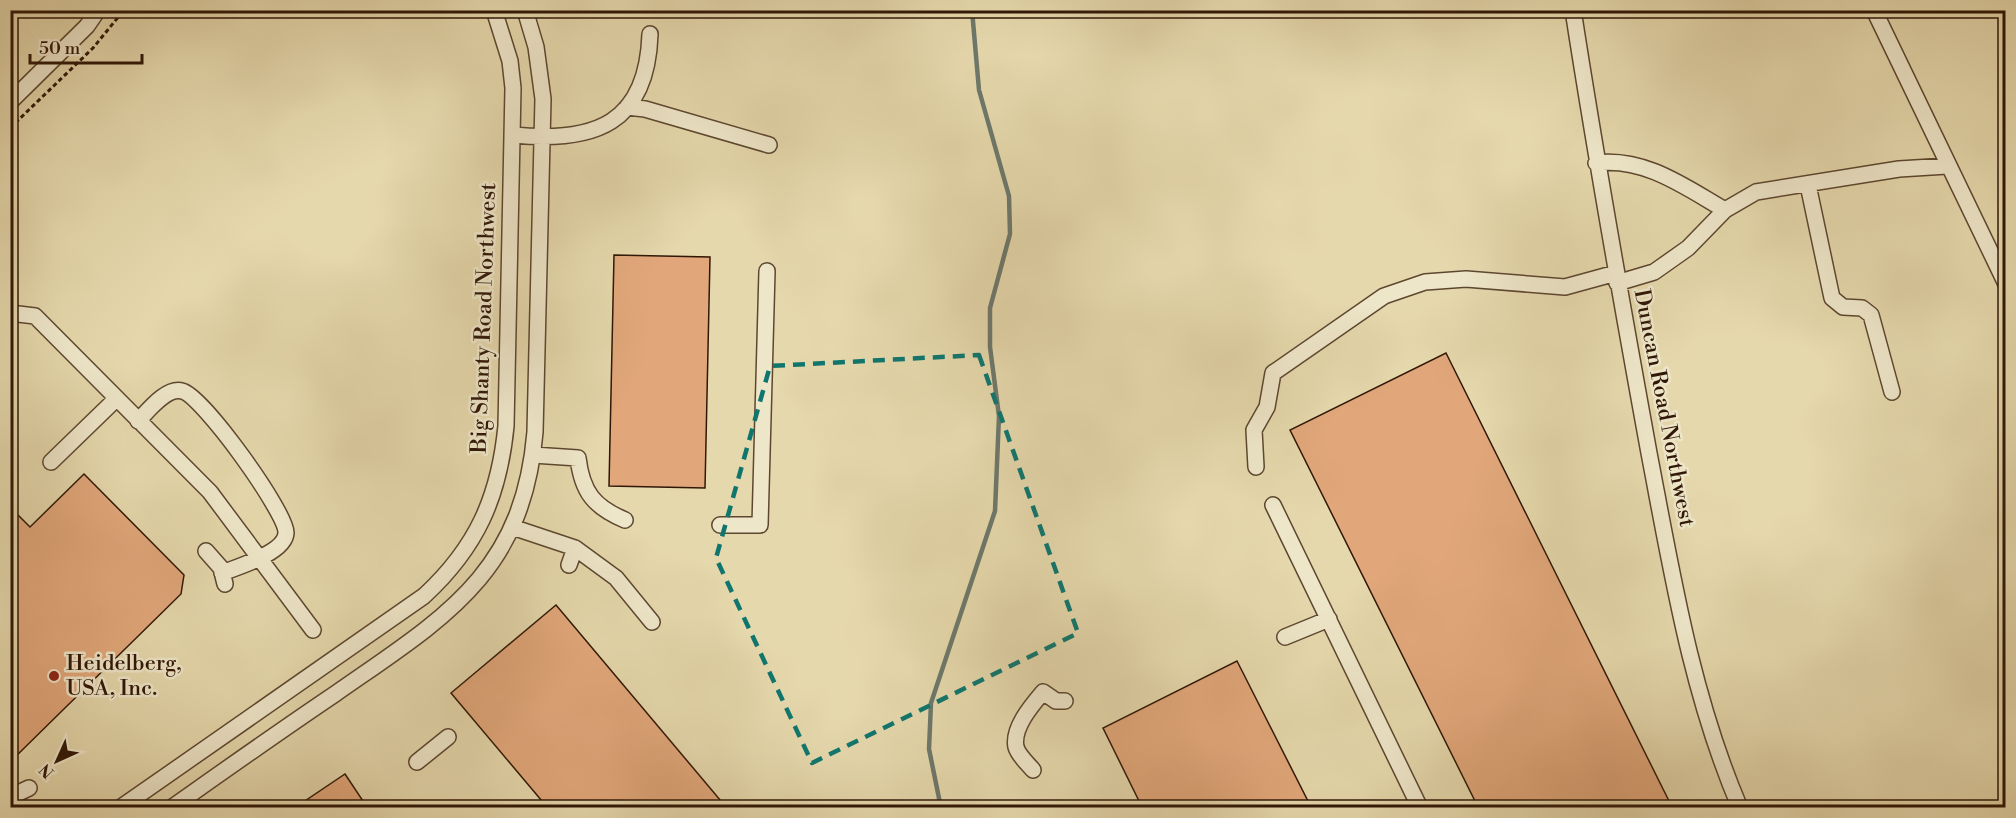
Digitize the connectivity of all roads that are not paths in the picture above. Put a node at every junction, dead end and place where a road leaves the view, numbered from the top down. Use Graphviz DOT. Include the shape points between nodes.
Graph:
graph roads {
  1 [pos="98,10"];
  2 [pos="494,10"];
  3 [pos="525,10"];
  4 [pos="1573,10"];
  5 [pos="1874,10"];
  6 [pos="650,34"];
  7 [pos="10,102"];
  8 [pos="627,107"];
  9 [pos="514,135"];
  10 [pos="541,137"];
  11 [pos="769,145"];
  12 [pos="1596,163"];
  13 [pos="1947,166"];
  14 [pos="1808,184"];
  15 [pos="1725,210"];
  16 [pos="767,272"];
  17 [pos="1617,278"];
  18 [pos="2006,284"];
  19 [pos="10,313"];
  20 [pos="1892,392"];
  21 [pos="116,399"];
  22 [pos="138,421"];
  23 [pos="533,455"];
  24 [pos="51,462"];
  25 [pos="1256,467"];
  26 [pos="1273,505"];
  27 [pos="625,520"];
  28 [pos="720,525"];
  29 [pos="512,527"];
  30 [pos="575,548"];
  31 [pos="206,551"];
  32 [pos="258,559"];
  33 [pos="569,565"];
  34 [pos="1329,619"];
  35 [pos="652,622"];
  36 [pos="313,630"];
  37 [pos="1285,637"];
  38 [pos="1065,701"];
  39 [pos="448,736"];
  40 [pos="417,762"];
  41 [pos="1033,770"];
  42 [pos="29,788"];
  43 [pos="10,797"];
  44 [pos="120,807"];
  45 [pos="171,807"];
  46 [pos="1420,807"];
  47 [pos="1740,807"];
  1 -- 7 [label="street" via="87,26"];
  2 -- 9 [label="street, Big Shanty Road Northwest" via="510,61"];
  3 -- 10 [label="street" via="541,71"];
  4 -- 12 [label="street, Duncan Road Northwest"];
  5 -- 13 [label="street"];
  6 -- 8 [label="street" via="645,76"];
  8 -- 10 [label="street" via="608,124 587,133"];
  8 -- 11 [label="street"];
  9 -- 10 [label="street"];
  9 -- 44 [label="street, Big Shanty Road Northwest" via="503,455 489,508 476,535 424,596"];
  10 -- 23 [label="street"];
  12 -- 15 [label="street" via="1631,163 1663,175"];
  12 -- 17 [label="street, Duncan Road Northwest"];
  13 -- 14 [label="street" via="1899,169"];
  13 -- 18 [label="street"];
  14 -- 15 [label="street" via="1755,192"];
  14 -- 20 [label="street" via="1832,298 1843,307 1862,308 1871,315"];
  15 -- 17 [label="street" via="1688,248 1654,272"];
  16 -- 28 [label="street" via="760,525"];
  17 -- 25 [label="street" via="1565,287 1466,279 1425,282 1384,296 1273,373 1267,407 1254,430"];
  17 -- 47 [label="street, Duncan Road Northwest" via="1684,638 1727,779"];
  19 -- 21 [label="street" via="35,316"];
  21 -- 22 [label="street"];
  21 -- 24 [label="street"];
  22 -- 32 [label="street" via="210,492"];
  22 -- 32 [label="street" via="171,392 182,391 195,399 244,457 283,521 286,534 282,542"];
  23 -- 27 [label="street" via="578,458 580,478 588,493 603,510"];
  23 -- 29 [label="street"];
  26 -- 34 [label="street"];
  29 -- 30 [label="street"];
  29 -- 45 [label="street" via="478,582 435,623"];
  30 -- 33 [label="street"];
  30 -- 35 [label="street" via="616,578"];
  31 -- 32 [label="street" via="223,578"];
  32 -- 36 [label="street"];
  34 -- 37 [label="street"];
  34 -- 46 [label="street"];
  38 -- 41 [label="street" via="1056,701 1043,692 1016,735 1016,748"];
  39 -- 40 [label="street"];
  42 -- 43 [label="street"];
}
